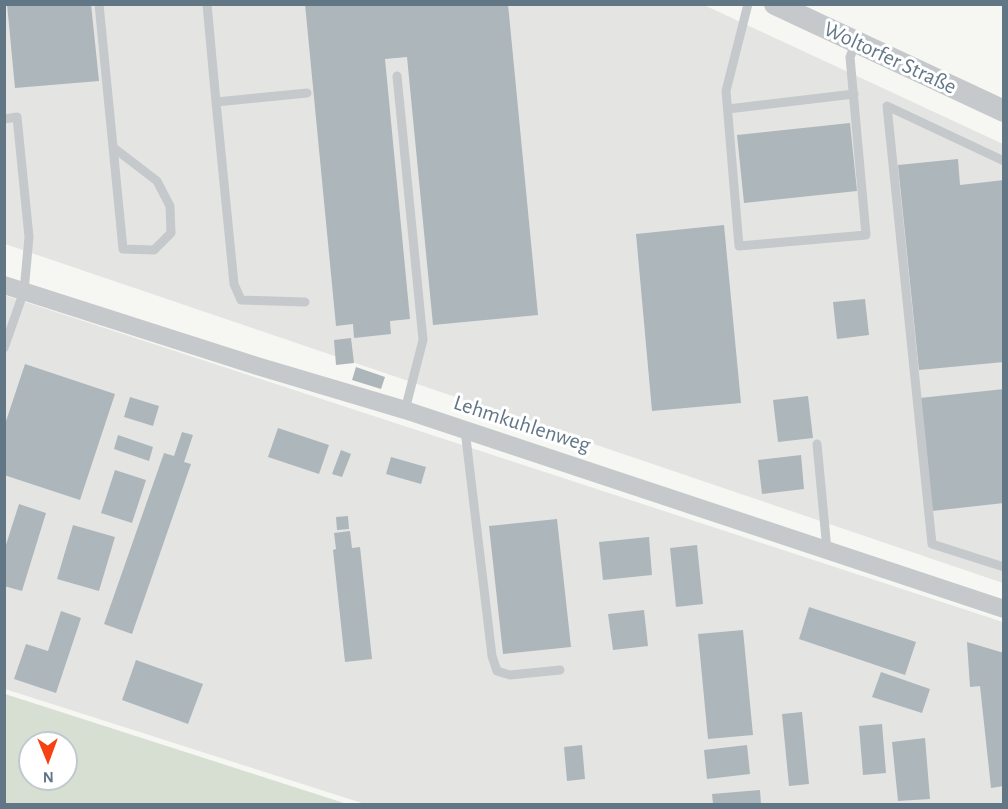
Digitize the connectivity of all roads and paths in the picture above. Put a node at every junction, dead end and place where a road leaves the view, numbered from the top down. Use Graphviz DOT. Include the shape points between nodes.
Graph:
graph roads {
  1 [pos="99,4"];
  2 [pos="207,4"];
  3 [pos="748,4"];
  4 [pos="776,4"];
  5 [pos="856,42"];
  6 [pos="397,76"];
  7 [pos="307,93"];
  8 [pos="854,94"];
  9 [pos="216,102"];
  10 [pos="728,109"];
  11 [pos="1004,111"];
  12 [pos="4,119"];
  13 [pos="114,148"];
  14 [pos="1004,161"];
  15 [pos="4,285"];
  16 [pos="24,291"];
  17 [pos="305,302"];
  18 [pos="4,348"];
  19 [pos="405,410"];
  20 [pos="465,430"];
  21 [pos="817,444"];
  22 [pos="827,550"];
  23 [pos="1004,567"];
  24 [pos="1004,609"];
  25 [pos="560,670"];
  1 -- 13 [label="lane"];
  2 -- 9 [label="lane"];
  3 -- 10 [label="lane" via="726,91"];
  4 -- 5 [label="street, Woltorfer Straße"];
  5 -- 8 [label="lane" via="850,57"];
  5 -- 11 [label="street, Woltorfer Straße"];
  6 -- 19 [label="lane" via="423,340"];
  7 -- 9 [label="lane"];
  8 -- 10 [label="lane"];
  8 -- 10 [label="lane" via="866,235 739,246"];
  9 -- 17 [label="lane" via="237,292 241,300"];
  12 -- 16 [label="lane" via="16,117 18,128 29,237"];
  13 -- 13 [label="lane" via="158,181 170,206 171,233 154,250 123,249"];
  14 -- 23 [label="lane" via="887,106 932,544"];
  15 -- 16 [label="street, Lehmkuhlenweg"];
  16 -- 18 [label="lane"];
  16 -- 19 [label="street, Lehmkuhlenweg"];
  19 -- 20 [label="street, Lehmkuhlenweg"];
  20 -- 22 [label="street, Lehmkuhlenweg"];
  20 -- 25 [label="lane" via="497,671 510,675"];
  21 -- 22 [label="lane"];
  22 -- 24 [label="street, Lehmkuhlenweg"];
}
